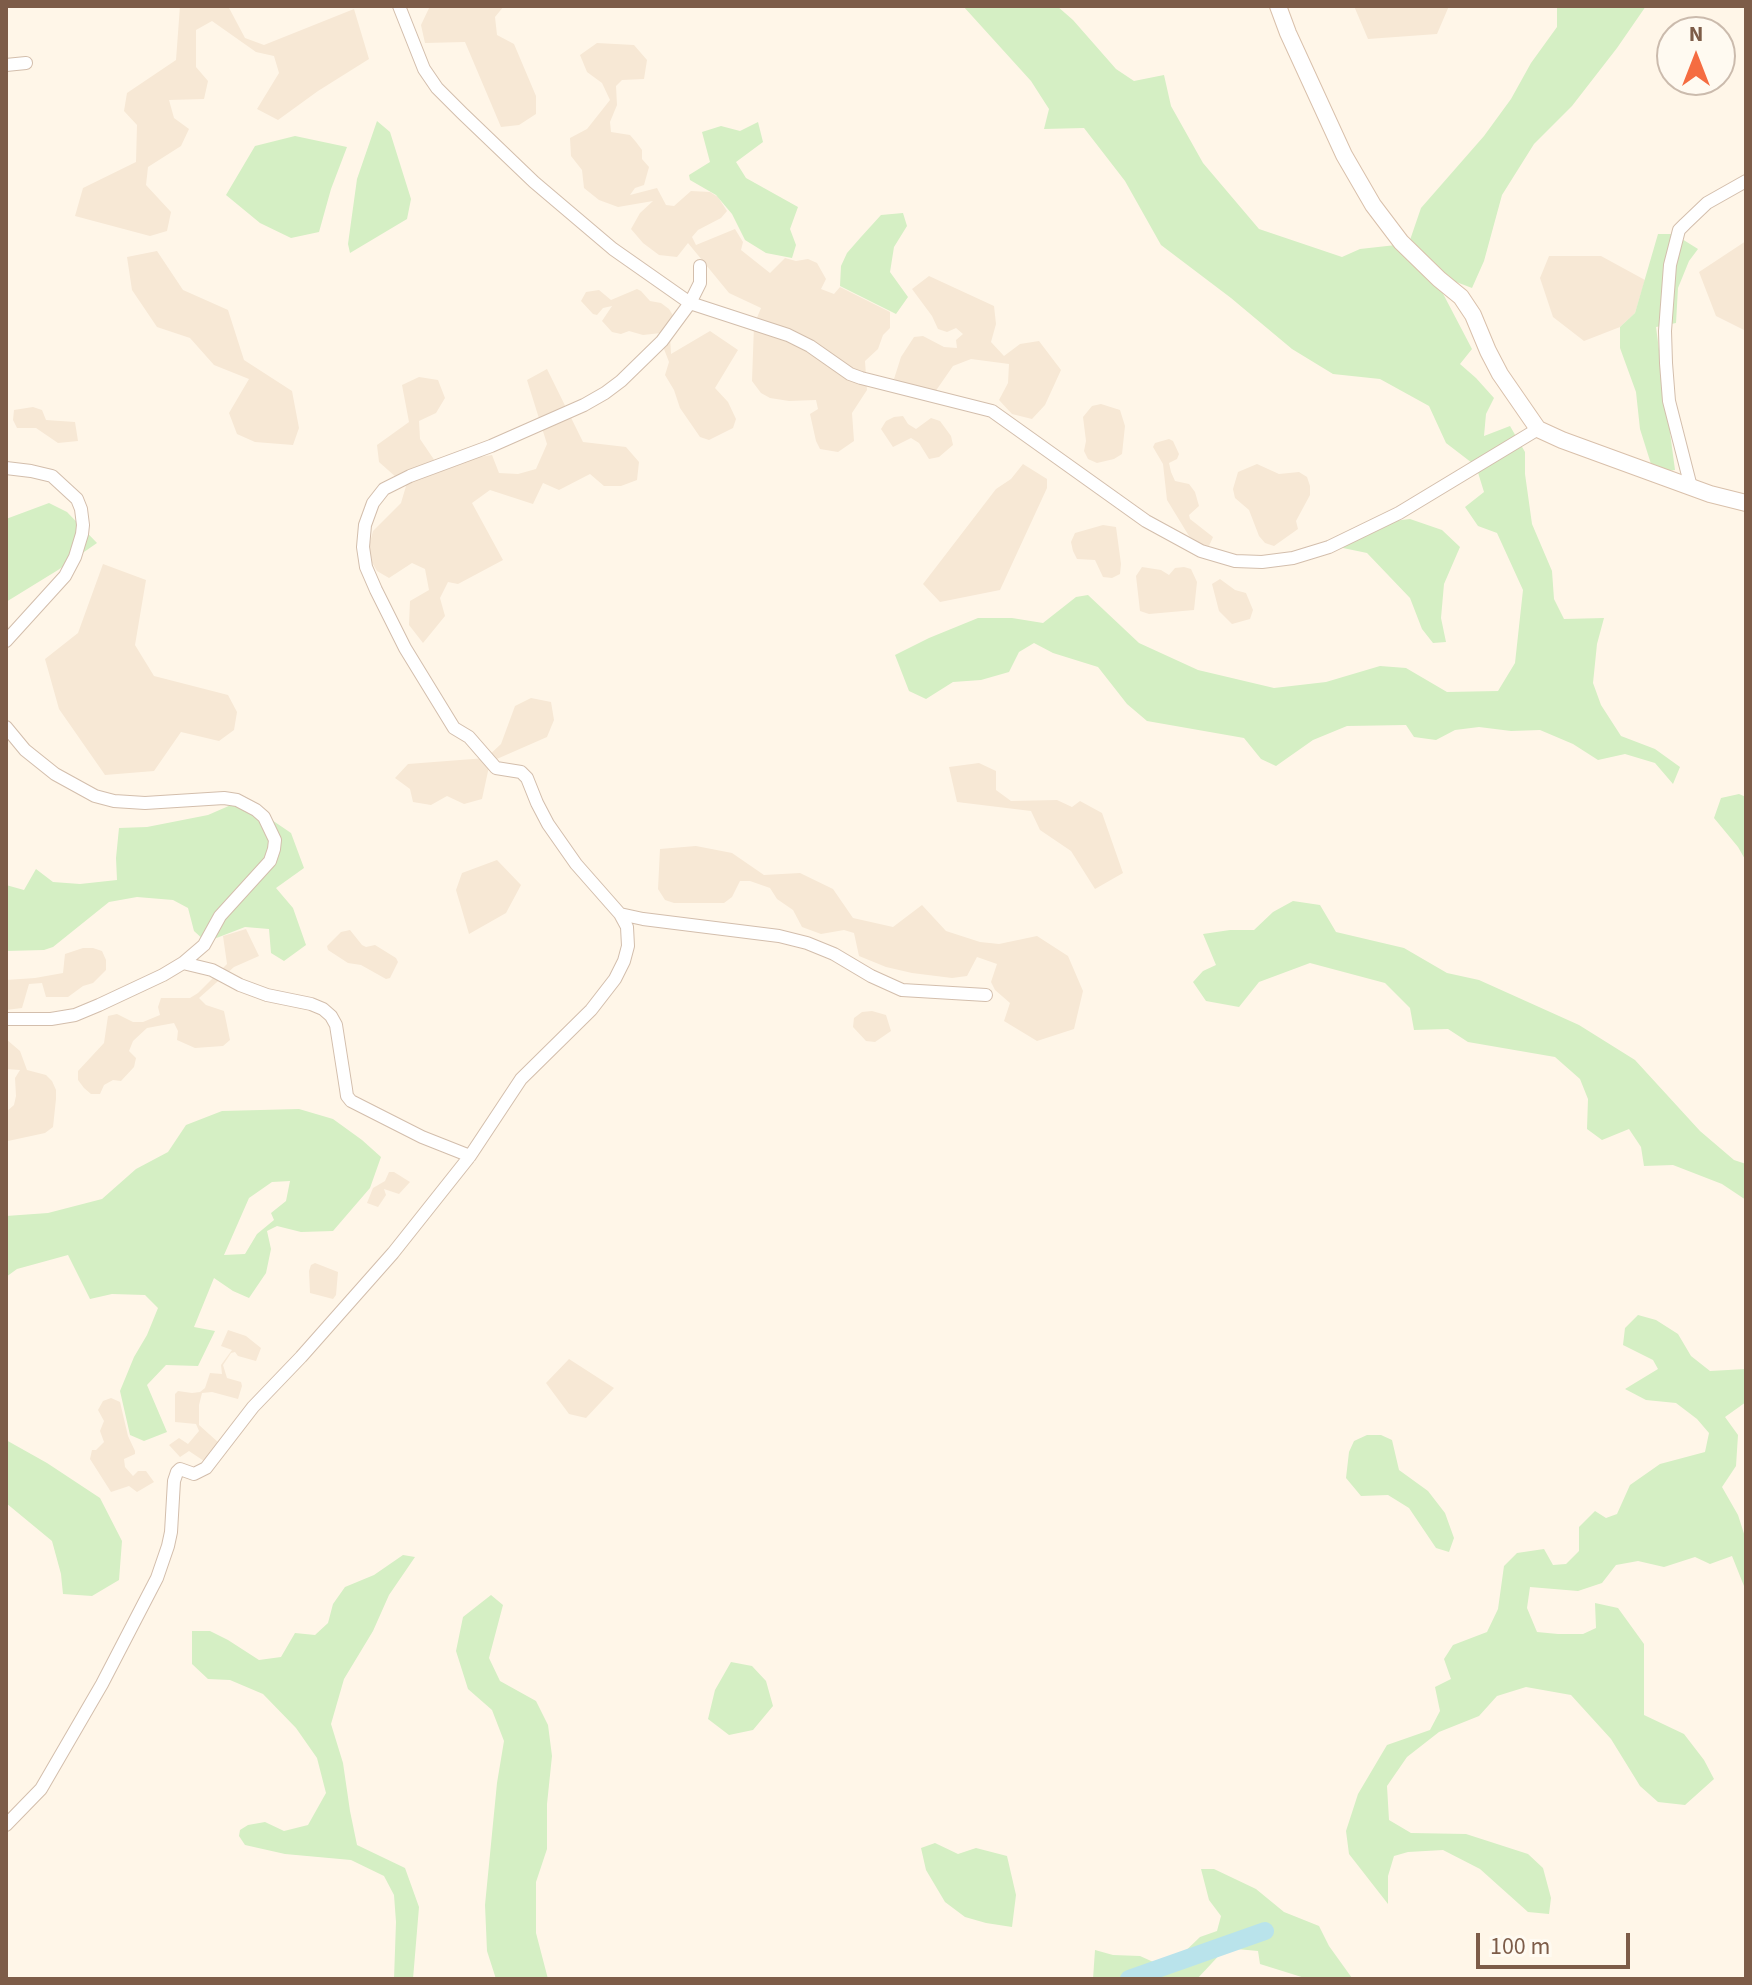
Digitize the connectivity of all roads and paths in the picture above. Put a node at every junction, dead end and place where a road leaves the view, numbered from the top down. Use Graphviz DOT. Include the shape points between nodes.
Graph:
graph roads {
  1 [pos="399,6"];
  2 [pos="1278,6"];
  3 [pos="26,63"];
  4 [pos="6,65"];
  5 [pos="1746,181"];
  6 [pos="700,266"];
  7 [pos="690,303"];
  8 [pos="1538,429"];
  9 [pos="6,468"];
  10 [pos="1691,487"];
  11 [pos="1746,503"];
  12 [pos="6,641"];
  13 [pos="6,727"];
  14 [pos="620,914"];
  15 [pos="204,945"];
  16 [pos="183,963"];
  17 [pos="212,970"];
  18 [pos="986,995"];
  19 [pos="6,1019"];
  20 [pos="470,1156"];
  21 [pos="6,1825"];
  1 -- 7 [label="street" via="437,88 534,182 613,249"];
  2 -- 8 [label="street" via="1344,155 1373,205 1401,242 1461,297 1500,374"];
  3 -- 4 [label="street"];
  5 -- 10 [label="street" via="1707,203 1679,230 1670,265 1667,376"];
  6 -- 7 [label="street" via="700,283"];
  7 -- 8 [label="street" via="788,335 861,378 992,411 1146,521 1201,551 1235,561 1293,558 1329,547 1399,513"];
  7 -- 14 [label="street" via="662,341 605,393 384,489 365,525 366,567 376,590 454,728 496,768 527,778 548,824"];
  8 -- 10 [label="street"];
  9 -- 12 [label="street" via="52,476 77,499 83,525 65,576"];
  10 -- 11 [label="street"];
  13 -- 15 [label="street" via="55,774 95,796 145,803 224,798 246,804 264,817 275,840 270,861 220,916"];
  14 -- 18 [label="street" via="807,943 902,990"];
  14 -- 20 [label="street" via="628,946 615,979 521,1079"];
  15 -- 16 [label="street"];
  15 -- 17 [label="street"];
  16 -- 17 [label="street"];
  16 -- 19 [label="street" via="75,1015"];
  17 -- 20 [label="street" via="254,990 323,1009 336,1025 351,1101"];
  20 -- 21 [label="street" via="206,1468 194,1474 177,1472 168,1546 157,1578 41,1789"];
}
